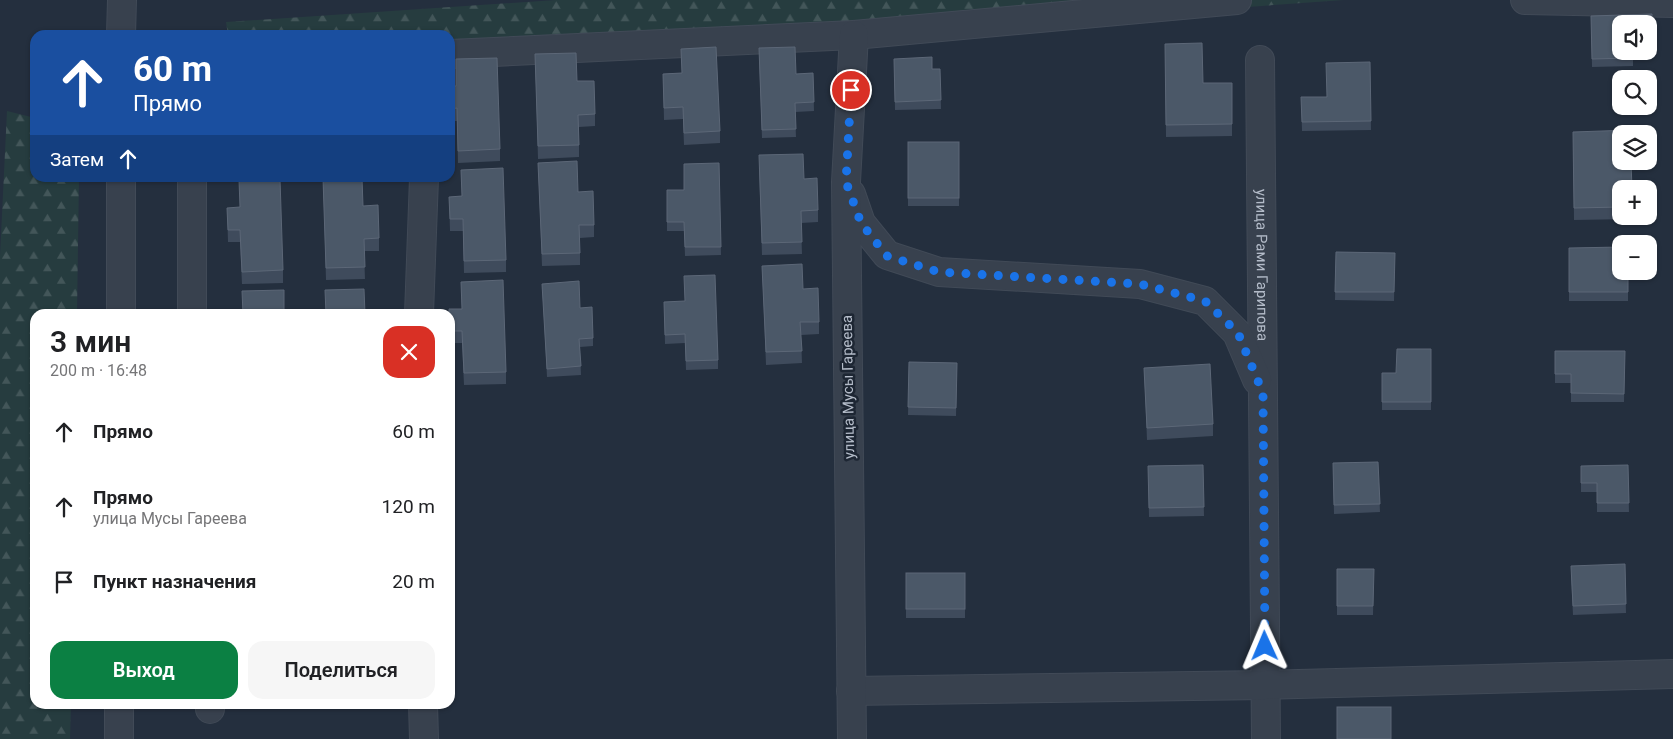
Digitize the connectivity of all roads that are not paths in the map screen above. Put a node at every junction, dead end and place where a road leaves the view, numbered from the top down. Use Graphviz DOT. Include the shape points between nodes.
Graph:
graph roads {
  1 [pos="122,0"];
  2 [pos="1238,0"];
  3 [pos="1525,0"];
  4 [pos="1673,3"];
  5 [pos="121,30"];
  6 [pos="854,36"];
  7 [pos="455,54"];
  8 [pos="1260,60"];
  9 [pos="121,182"];
  10 [pos="192,182"];
  11 [pos="424,182"];
  12 [pos="846,182"];
  13 [pos="121,309"];
  14 [pos="192,309"];
  15 [pos="419,309"];
  16 [pos="1263,393"];
  17 [pos="1673,674"];
  18 [pos="1265,685"];
  19 [pos="851,691"];
  20 [pos="119,709"];
  21 [pos="423,709"];
  22 [pos="119,739"];
  23 [pos="424,739"];
  24 [pos="852,739"];
  25 [pos="1266,739"];
  1 -- 5 [label="street"];
  2 -- 6 [label="street"];
  3 -- 4 [label="street"];
  6 -- 7 [label="street"];
  6 -- 12 [label="street, улица Мусы Гареева"];
  8 -- 16 [label="street, улица Рами Гарипова"];
  9 -- 13 [label="street"];
  10 -- 14 [label="street"];
  11 -- 15 [label="street"];
  12 -- 16 [label="street" via="861,223 887,256 939,272 1140,284 1205,301 1238,333"];
  12 -- 19 [label="street, улица Мусы Гареева"];
  16 -- 18 [label="street, улица Рами Гарипова"];
  17 -- 18 [label="street"];
  18 -- 19 [label="street"];
  18 -- 25 [label="street, улица Рами Гарипова"];
  19 -- 24 [label="street, улица Мусы Гареева"];
  20 -- 22 [label="street"];
  21 -- 23 [label="street"];
}
